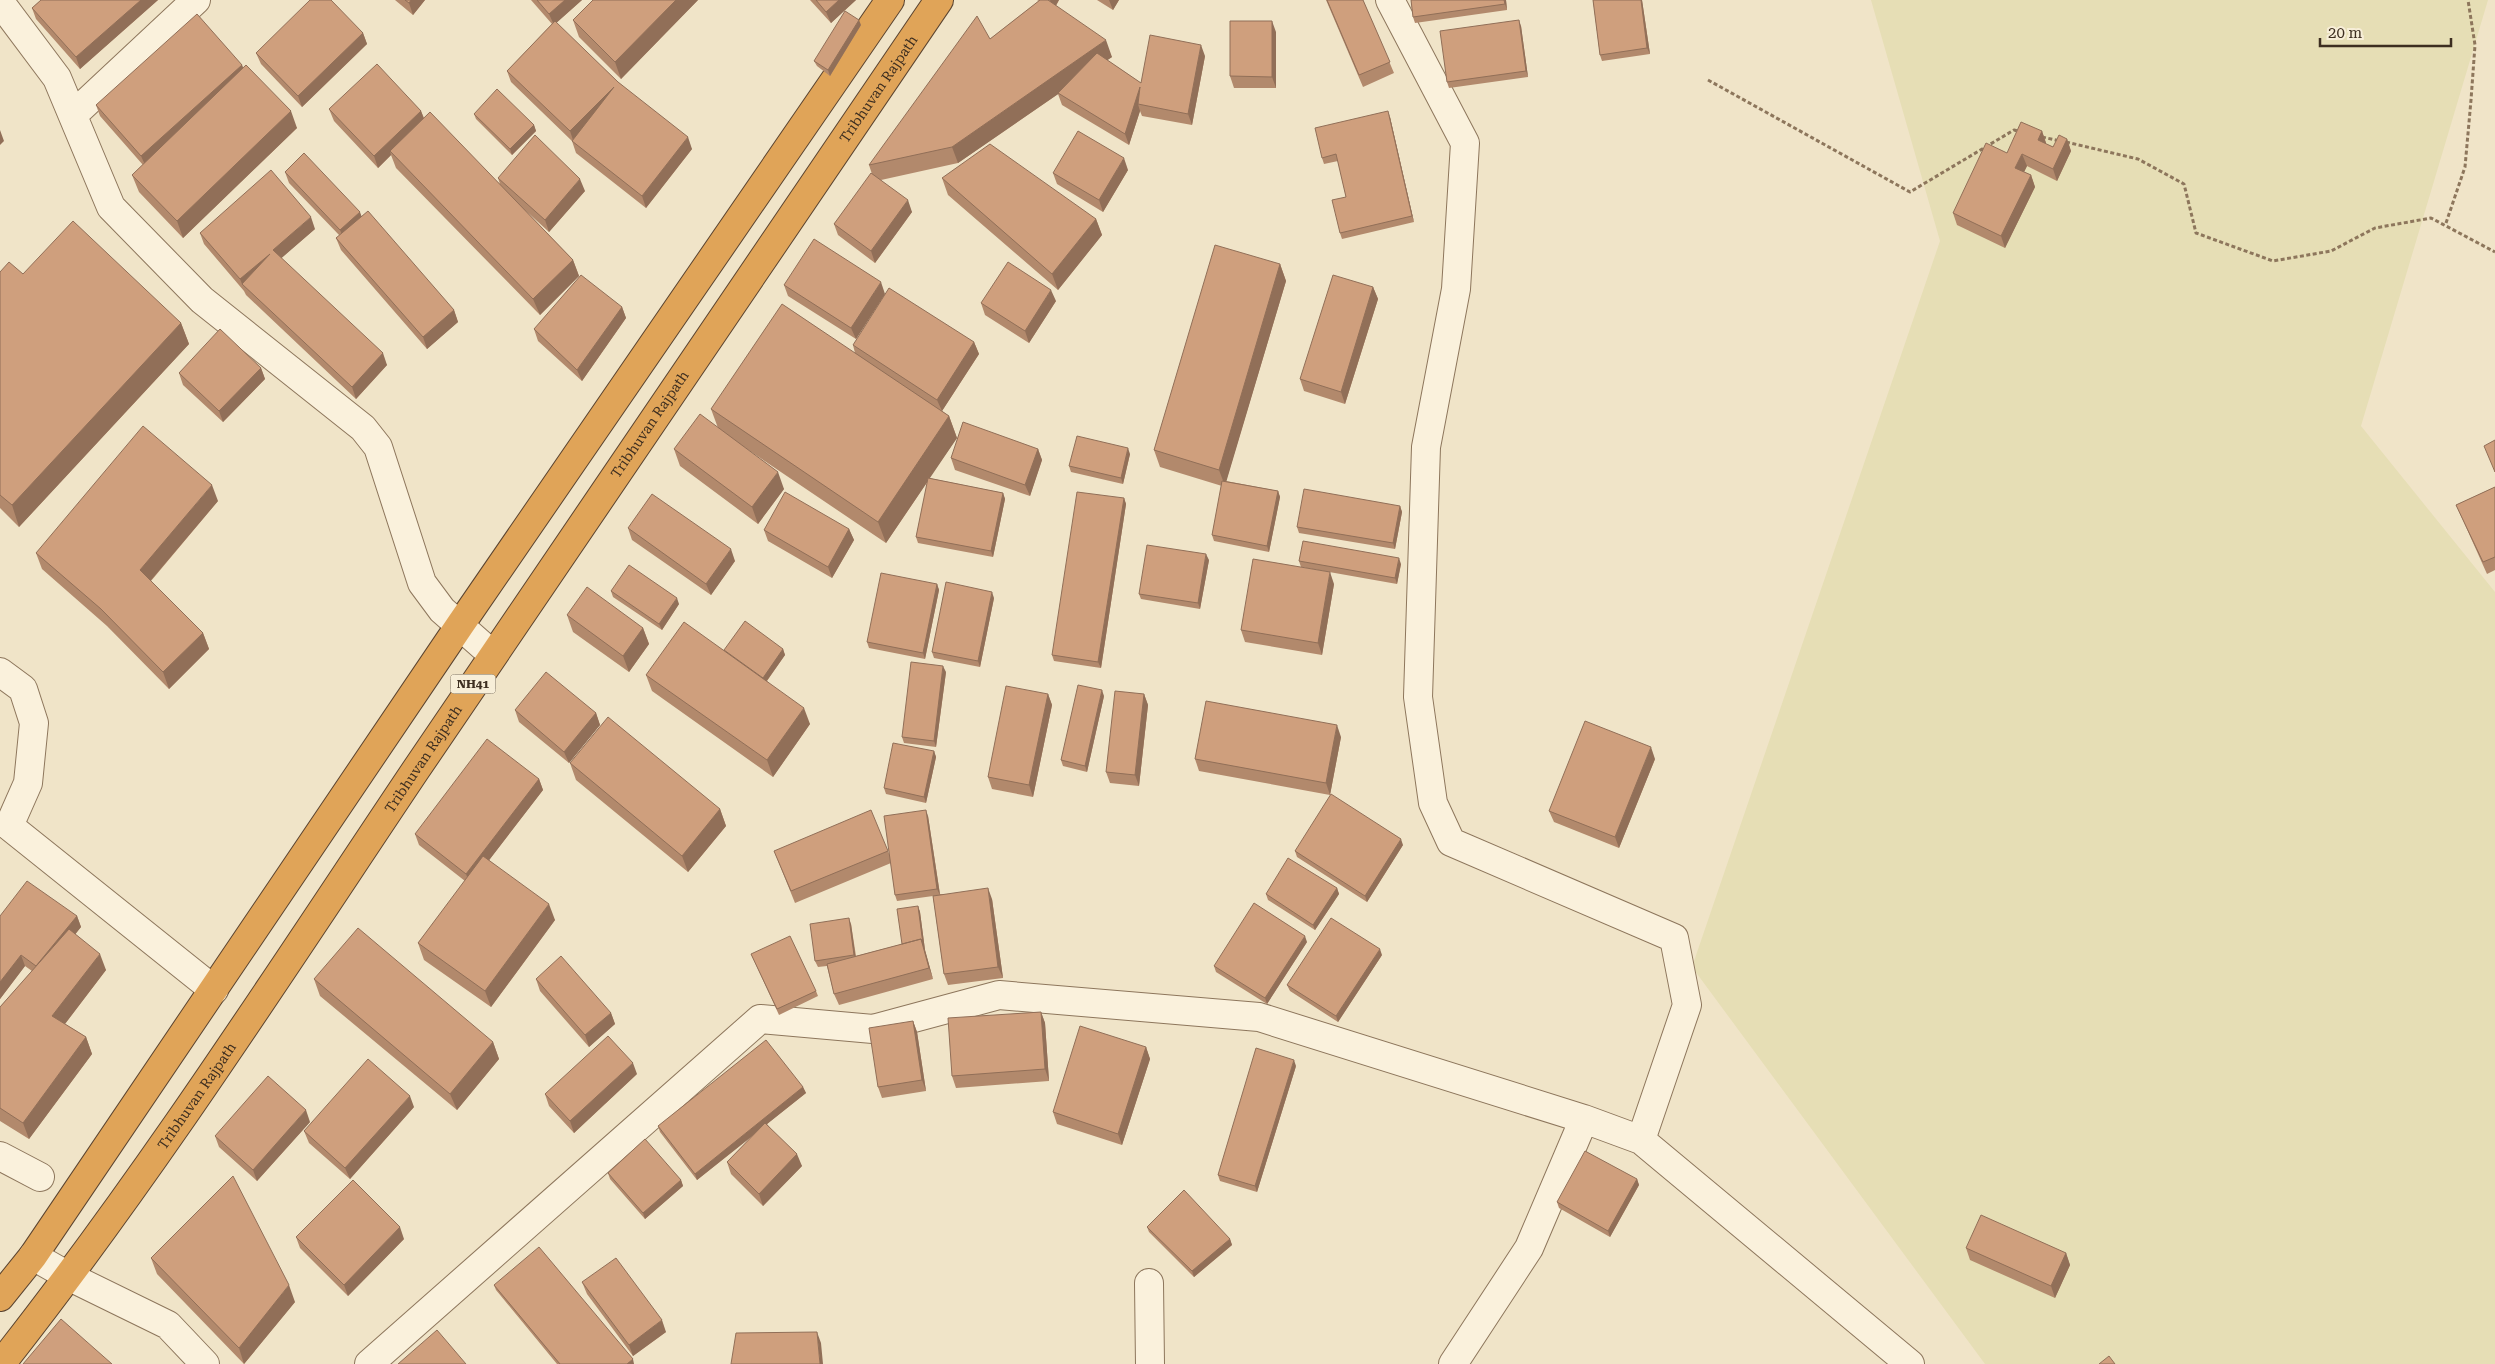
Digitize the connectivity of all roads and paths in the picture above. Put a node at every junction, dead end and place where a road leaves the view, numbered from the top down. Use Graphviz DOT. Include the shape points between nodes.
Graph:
graph roads {
  1 [pos="196,0"];
  2 [pos="890,0"];
  3 [pos="939,0"];
  4 [pos="1390,0"];
  5 [pos="2468,0"];
  6 [pos="0,2"];
  7 [pos="1708,80"];
  8 [pos="73,115"];
  9 [pos="2024,132"];
  10 [pos="2033,135"];
  11 [pos="2446,223"];
  12 [pos="2495,252"];
  13 [pos="460,625"];
  14 [pos="493,655"];
  15 [pos="0,672"];
  16 [pos="214,990"];
  17 [pos="1584,1119"];
  18 [pos="1642,1140"];
  19 [pos="0,1156"];
  20 [pos="40,1177"];
  21 [pos="33,1256"];
  22 [pos="70,1277"];
  23 [pos="1149,1283"];
  24 [pos="0,1297"];
  25 [pos="0,1364"];
  26 [pos="205,1364"];
  27 [pos="369,1364"];
  28 [pos="1150,1364"];
  29 [pos="1453,1364"];
  30 [pos="1910,1364"];
  1 -- 8 [label="street"];
  2 -- 13 [label="highway, NH41"];
  3 -- 14 [label="highway, Tribhuvan Rajpath / NH41"];
  4 -- 18 [label="street" via="1465,143 1456,289 1426,447 1418,697 1433,803 1451,842 1674,938 1687,1005"];
  5 -- 11 [label="path" via="2475,45 2465,167"];
  6 -- 8 [label="street" via="57,78"];
  7 -- 9 [label="path" via="1910,192 2014,130"];
  8 -- 13 [label="street" via="111,207 202,300 363,428 378,448 422,583 442,610"];
  10 -- 12 [label="path" via="2138,159 2184,184 2196,233 2273,261 2331,252 2375,228 2431,218"];
  13 -- 14 [label="street"];
  13 -- 16 [label="highway, NH41"];
  14 -- 22 [label="highway, Tribhuvan Rajpath / NH41"];
  15 -- 16 [label="street" via="23,689 34,723 28,783 9,826"];
  16 -- 21 [label="highway, NH41"];
  17 -- 18 [label="street"];
  17 -- 27 [label="street" via="1259,1017 999,995 873,1029 760,1019"];
  17 -- 29 [label="street" via="1529,1248"];
  18 -- 30 [label="street"];
  19 -- 20 [label="street"];
  21 -- 22 [label="street"];
  21 -- 24 [label="highway, NH41"];
  22 -- 25 [label="highway, Tribhuvan Rajpath / NH41"];
  22 -- 26 [label="street" via="168,1325"];
  23 -- 28 [label="street"];
}
